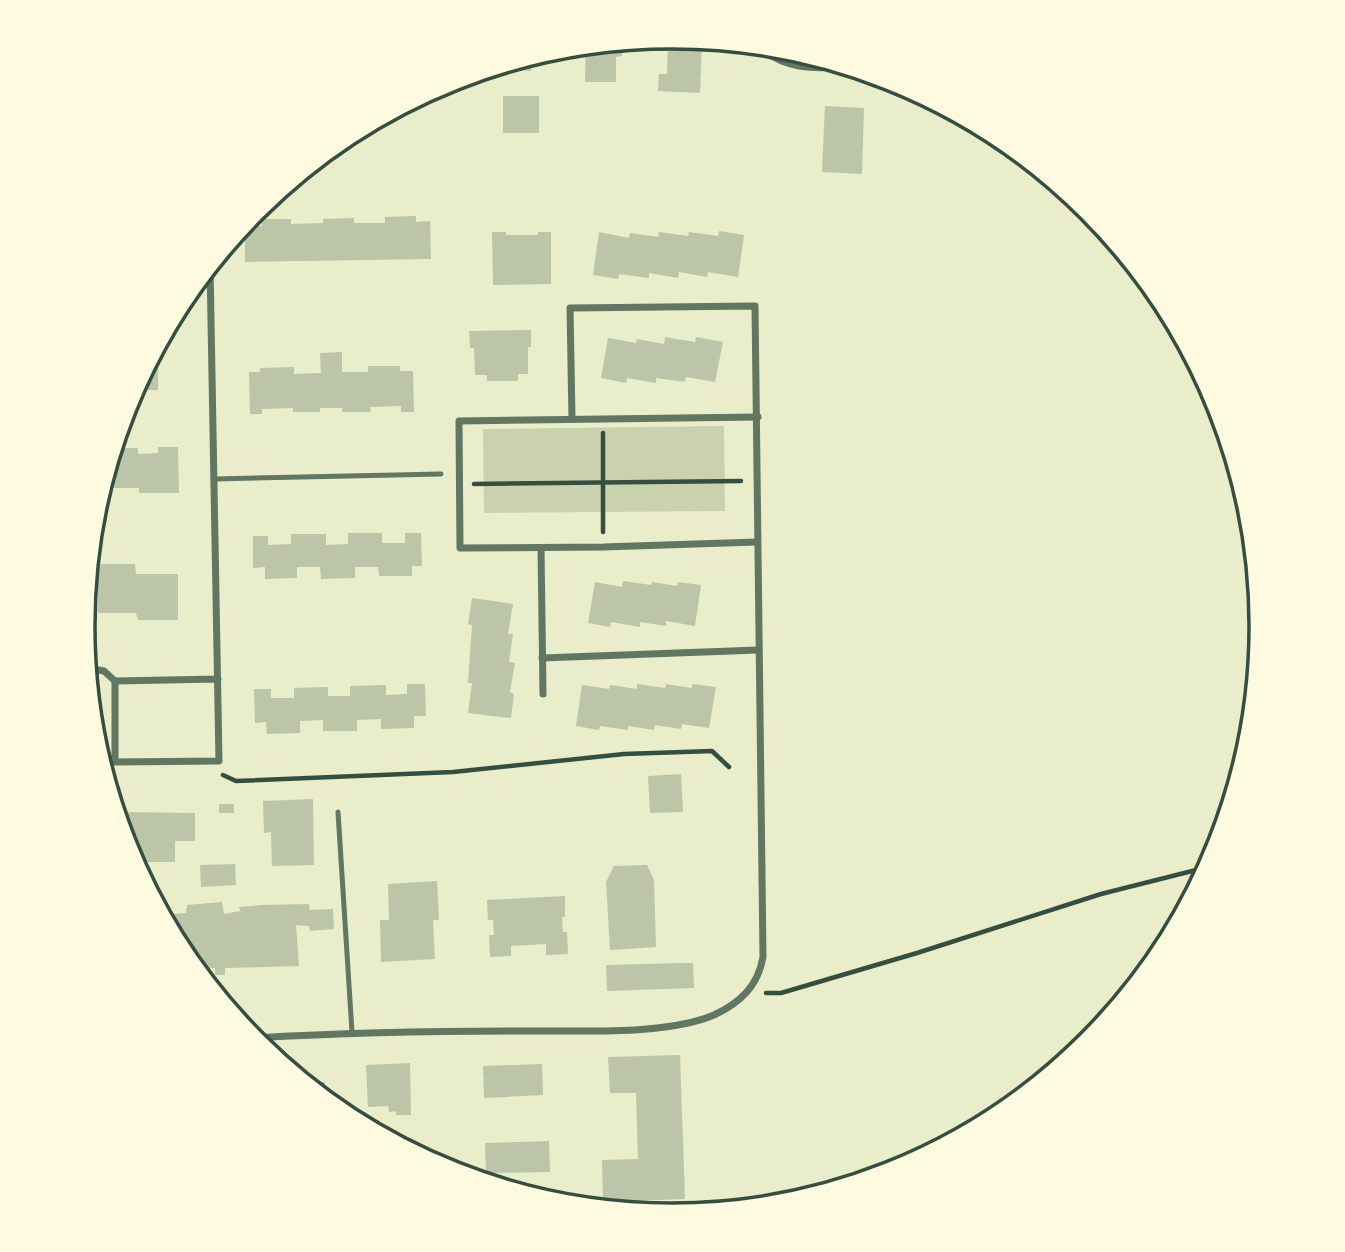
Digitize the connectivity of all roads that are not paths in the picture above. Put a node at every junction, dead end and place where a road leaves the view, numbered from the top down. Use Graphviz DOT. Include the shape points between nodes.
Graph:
graph roads {
  1 [pos="778,59"];
  2 [pos="820,68"];
  3 [pos="210,281"];
  4 [pos="758,417"];
  5 [pos="572,419"];
  6 [pos="441,474"];
  7 [pos="214,479"];
  8 [pos="757,542"];
  9 [pos="541,548"];
  10 [pos="758,650"];
  11 [pos="542,658"];
  12 [pos="97,670"];
  13 [pos="218,680"];
  14 [pos="114,681"];
  15 [pos="543,694"];
  16 [pos="338,812"];
  17 [pos="352,1032"];
  18 [pos="267,1037"];
  1 -- 2 [label="street"];
  3 -- 7 [label="street"];
  4 -- 5 [label="street"];
  4 -- 5 [label="street" via="755,306 570,308"];
  4 -- 8 [label="street"];
  5 -- 9 [label="street" via="459,421 460,548"];
  6 -- 7 [label="lane"];
  7 -- 13 [label="street"];
  8 -- 9 [label="street"];
  8 -- 10 [label="street"];
  9 -- 11 [label="street"];
  10 -- 11 [label="street"];
  10 -- 17 [label="street" via="763,957 760,976 747,992 713,1015 678,1025 619,1030"];
  11 -- 15 [label="street"];
  12 -- 14 [label="street"];
  13 -- 14 [label="street"];
  13 -- 14 [label="street" via="219,761 115,762"];
  16 -- 17 [label="lane"];
  17 -- 18 [label="street"];
}
